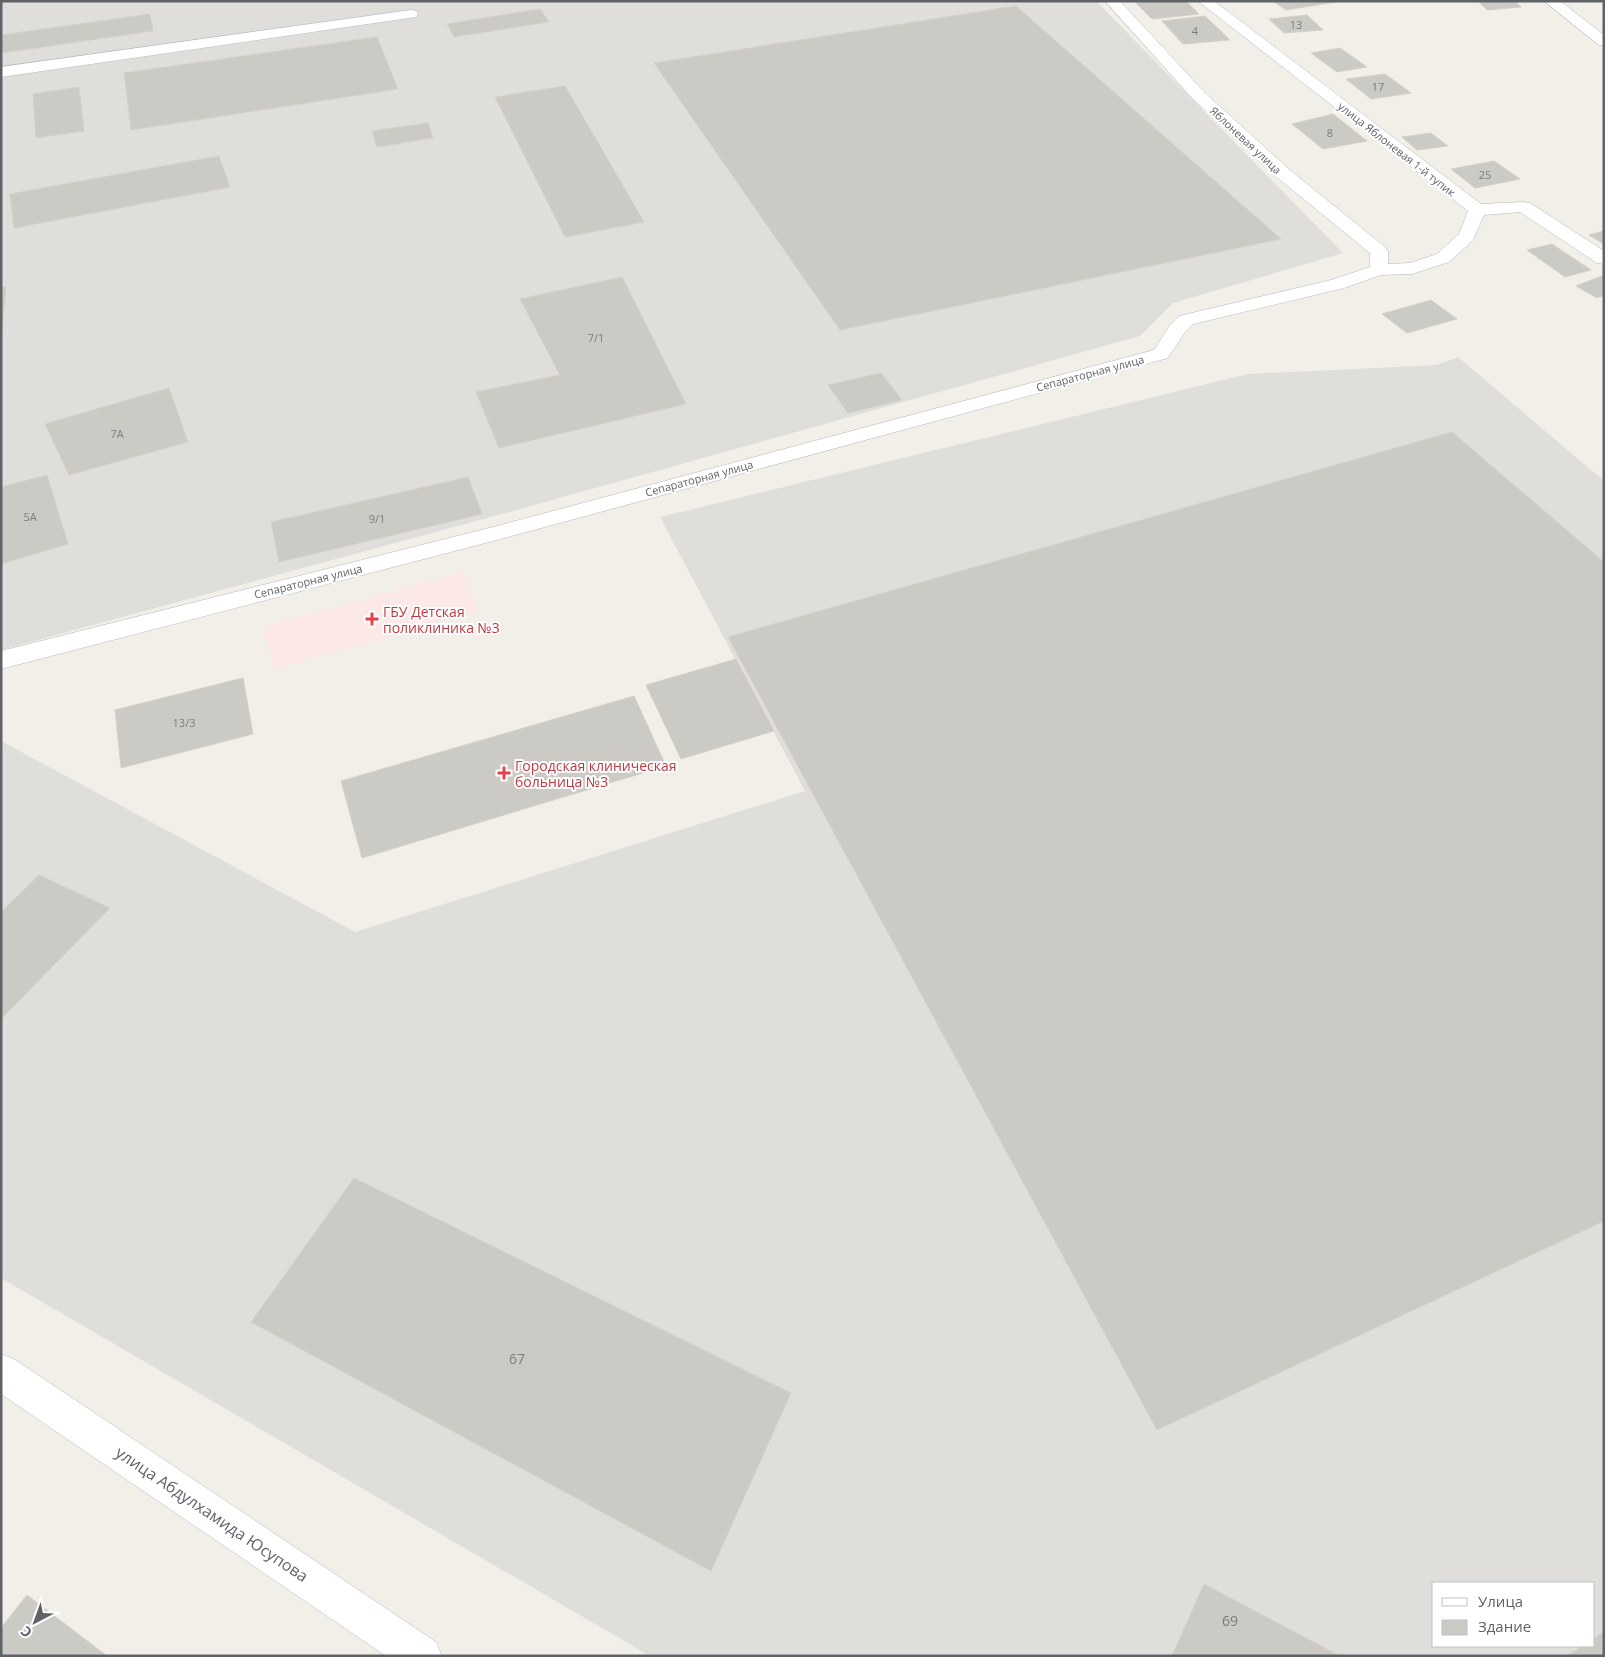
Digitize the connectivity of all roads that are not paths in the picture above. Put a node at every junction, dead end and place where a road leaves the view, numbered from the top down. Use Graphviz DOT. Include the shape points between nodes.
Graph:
graph roads {
  1 [pos="1112,1"];
  2 [pos="1205,1"];
  3 [pos="1551,1"];
  4 [pos="411,14"];
  5 [pos="1604,42"];
  6 [pos="1,72"];
  7 [pos="1477,210"];
  8 [pos="1604,259"];
  9 [pos="1379,270"];
  10 [pos="1,660"];
  11 [pos="1,1372"];
  12 [pos="422,1656"];
  1 -- 9 [label="street, Яблоневая улица" via="1198,96 1284,175 1379,251"];
  2 -- 7 [label="street, улица Яблоневая 1-й тупик"];
  3 -- 5 [label="street"];
  4 -- 6 [label="street"];
  7 -- 8 [label="street" via="1524,208"];
  7 -- 9 [label="street, Сепараторная улица" via="1467,236 1442,258 1412,268"];
  9 -- 10 [label="street, Сепараторная улица" via="1337,284 1186,320 1173,332 1168,347 1161,354 1148,358 497,533"];
  11 -- 12 [label="street, улица Абдулхамида Юсупова"];
}
